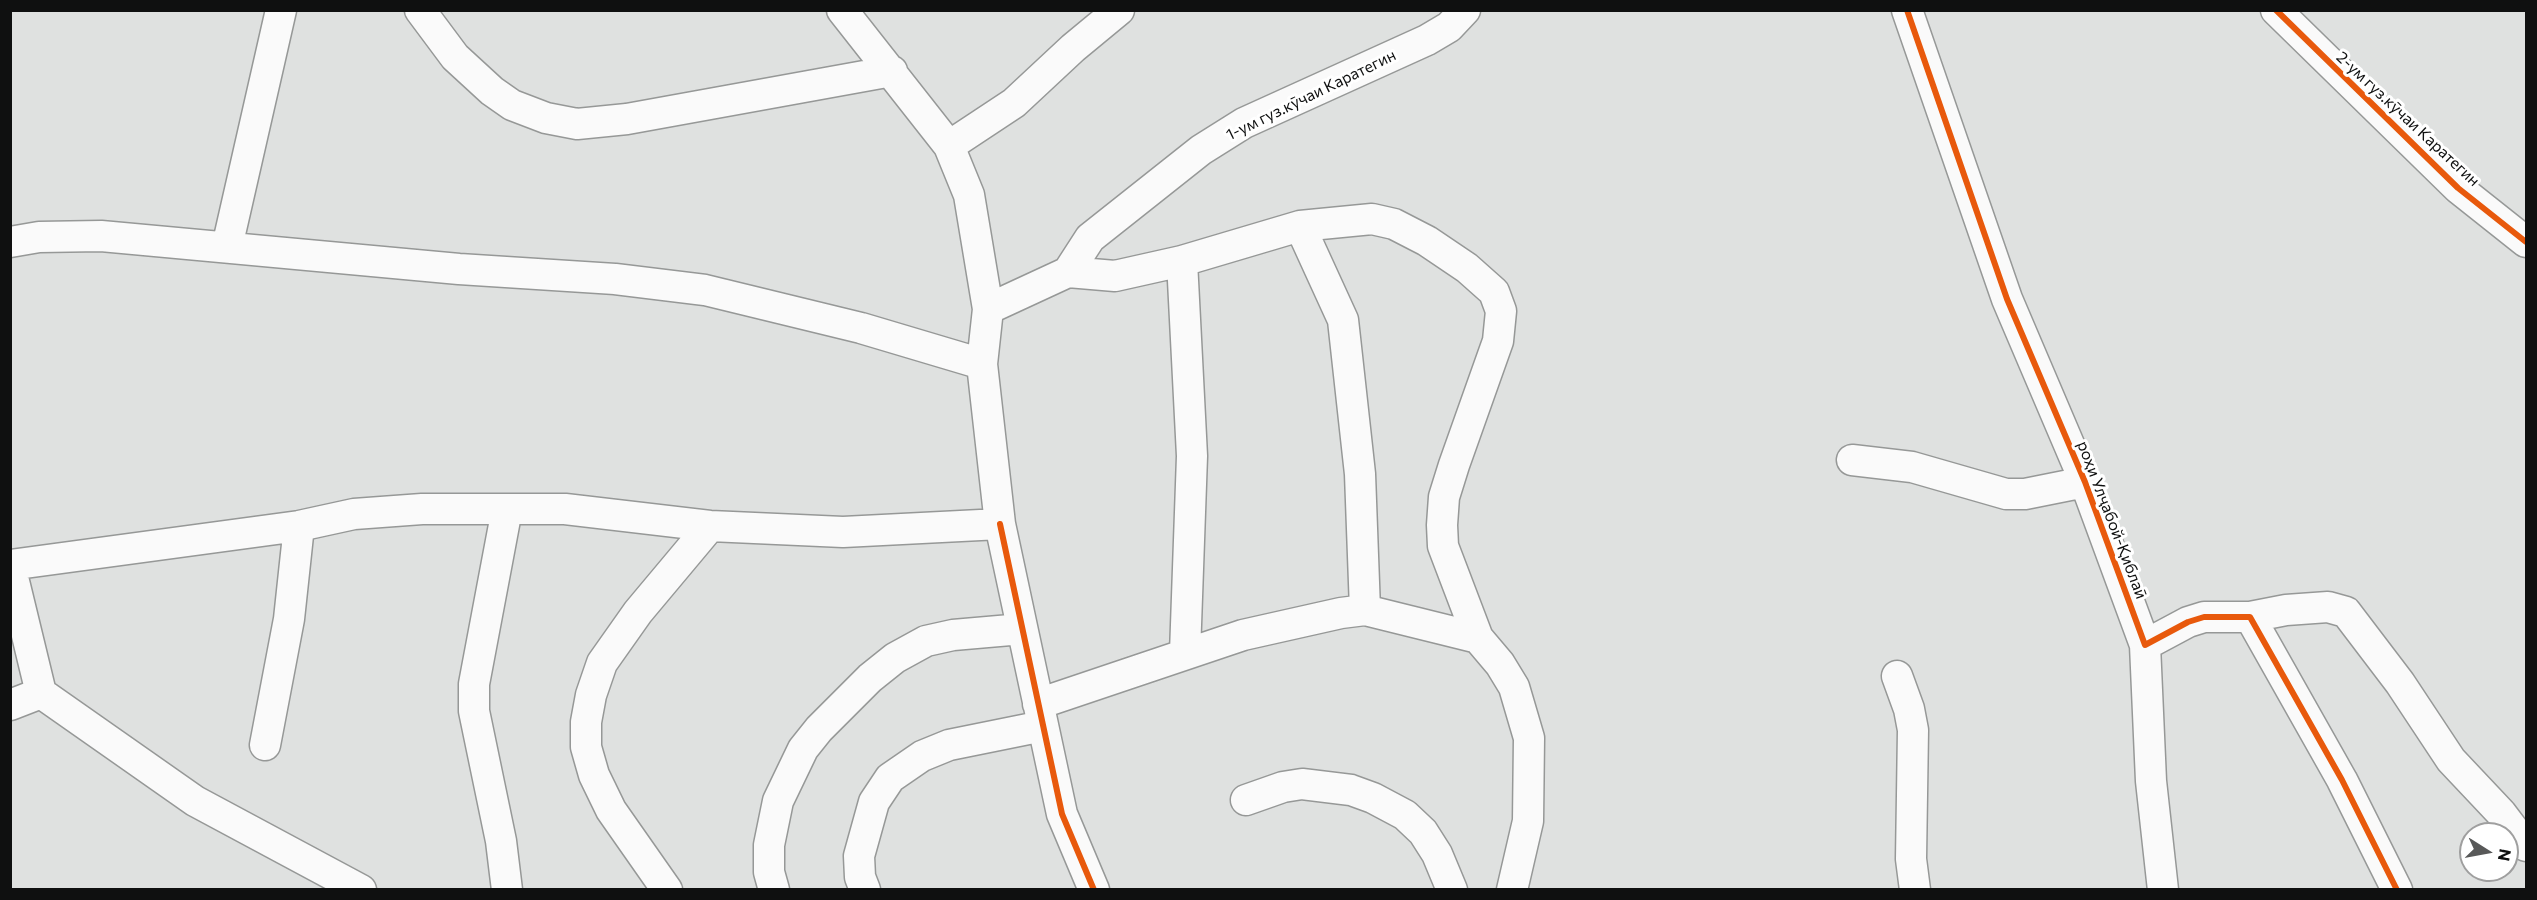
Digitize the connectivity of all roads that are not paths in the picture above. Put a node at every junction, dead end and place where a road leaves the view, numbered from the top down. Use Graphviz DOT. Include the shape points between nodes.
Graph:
graph roads {
  1 [pos="281,10"];
  2 [pos="420,10"];
  3 [pos="842,10"];
  4 [pos="1119,10"];
  5 [pos="1465,10"];
  6 [pos="1907,10"];
  7 [pos="2276,10"];
  8 [pos="892,71"];
  9 [pos="949,146"];
  10 [pos="1300,226"];
  11 [pos="10,242"];
  12 [pos="2526,242"];
  13 [pos="227,247"];
  14 [pos="1182,261"];
  15 [pos="1068,272"];
  16 [pos="988,309"];
  17 [pos="982,363"];
  18 [pos="1852,459"];
  19 [pos="2085,482"];
  20 [pos="507,509"];
  21 [pos="1000,524"];
  22 [pos="299,526"];
  23 [pos="710,526"];
  24 [pos="10,565"];
  25 [pos="1365,610"];
  26 [pos="2250,617"];
  27 [pos="1022,629"];
  28 [pos="1478,638"];
  29 [pos="2145,645"];
  30 [pos="1185,653"];
  31 [pos="1897,676"];
  32 [pos="41,693"];
  33 [pos="10,705"];
  34 [pos="1040,715"];
  35 [pos="265,745"];
  36 [pos="1246,801"];
  37 [pos="2526,846"];
  38 [pos="361,890"];
  39 [pos="507,890"];
  40 [pos="668,890"];
  41 [pos="774,890"];
  42 [pos="865,890"];
  43 [pos="1094,890"];
  44 [pos="1452,890"];
  45 [pos="1512,890"];
  46 [pos="1915,890"];
  47 [pos="2163,890"];
  48 [pos="2397,890"];
  1 -- 13 [label="street"];
  2 -- 8 [label="street" via="454,57 492,91 512,105 577,124 627,119"];
  3 -- 8 [label="street"];
  4 -- 9 [label="street" via="1014,103"];
  5 -- 15 [label="street, 1-ум гуз.кӯчаи Каратегин" via="1449,27 1427,40 1244,123 1201,150 1090,238"];
  6 -- 19 [label="street, роҳи Улҷабой-Қиблаӣ" via="2007,299"];
  7 -- 12 [label="street, 2-ум гуз.кӯчаи Каратегин" via="2458,188"];
  8 -- 9 [label="street"];
  9 -- 16 [label="street" via="969,195"];
  10 -- 14 [label="street"];
  10 -- 25 [label="street" via="1343,320 1360,474"];
  10 -- 28 [label="street" via="1372,219 1394,224 1467,268 1499,302 1498,341 1444,497 1442,525 1443,546"];
  11 -- 13 [label="street" via="39,237 101,236"];
  13 -- 17 [label="street" via="705,290 861,328"];
  14 -- 15 [label="street" via="1115,276"];
  14 -- 30 [label="street" via="1192,456"];
  15 -- 16 [label="street"];
  16 -- 17 [label="street"];
  17 -- 21 [label="street"];
  18 -- 19 [label="street" via="1912,467 2006,494"];
  19 -- 29 [label="street, роҳи Улҷабой-Қиблаӣ"];
  20 -- 22 [label="street" via="354,514"];
  20 -- 23 [label="street" via="565,509"];
  20 -- 39 [label="street" via="474,684 474,711"];
  21 -- 23 [label="street" via="843,532"];
  21 -- 27 [label="street"];
  22 -- 24 [label="street"];
  22 -- 35 [label="street" via="289,619"];
  23 -- 40 [label="street" via="638,612 602,663 586,722 589,756 611,810"];
  24 -- 32 [label="street"];
  25 -- 28 [label="street"];
  25 -- 30 [label="street" via="1310,618"];
  26 -- 29 [label="street" via="2204,617"];
  26 -- 37 [label="street" via="2328,607 2346,612 2451,760"];
  26 -- 48 [label="street" via="2342,780"];
  27 -- 34 [label="street"];
  27 -- 41 [label="street" via="926,641 870,678 819,729 803,749 778,801 769,845"];
  28 -- 45 [label="street" via="1514,687 1529,738 1528,821"];
  29 -- 47 [label="street, роҳи Улҷабой-Қиблаӣ" via="2151,781"];
  30 -- 34 [label="street"];
  31 -- 46 [label="street" via="1913,730 1911,858"];
  32 -- 33 [label="street"];
  32 -- 38 [label="street" via="195,801"];
  34 -- 42 [label="street" via="922,756 890,778 874,802 859,856"];
  34 -- 43 [label="street" via="1062,814"];
  36 -- 44 [label="street" via="1302,784 1350,790 1373,798 1405,815 1423,832"];
}
